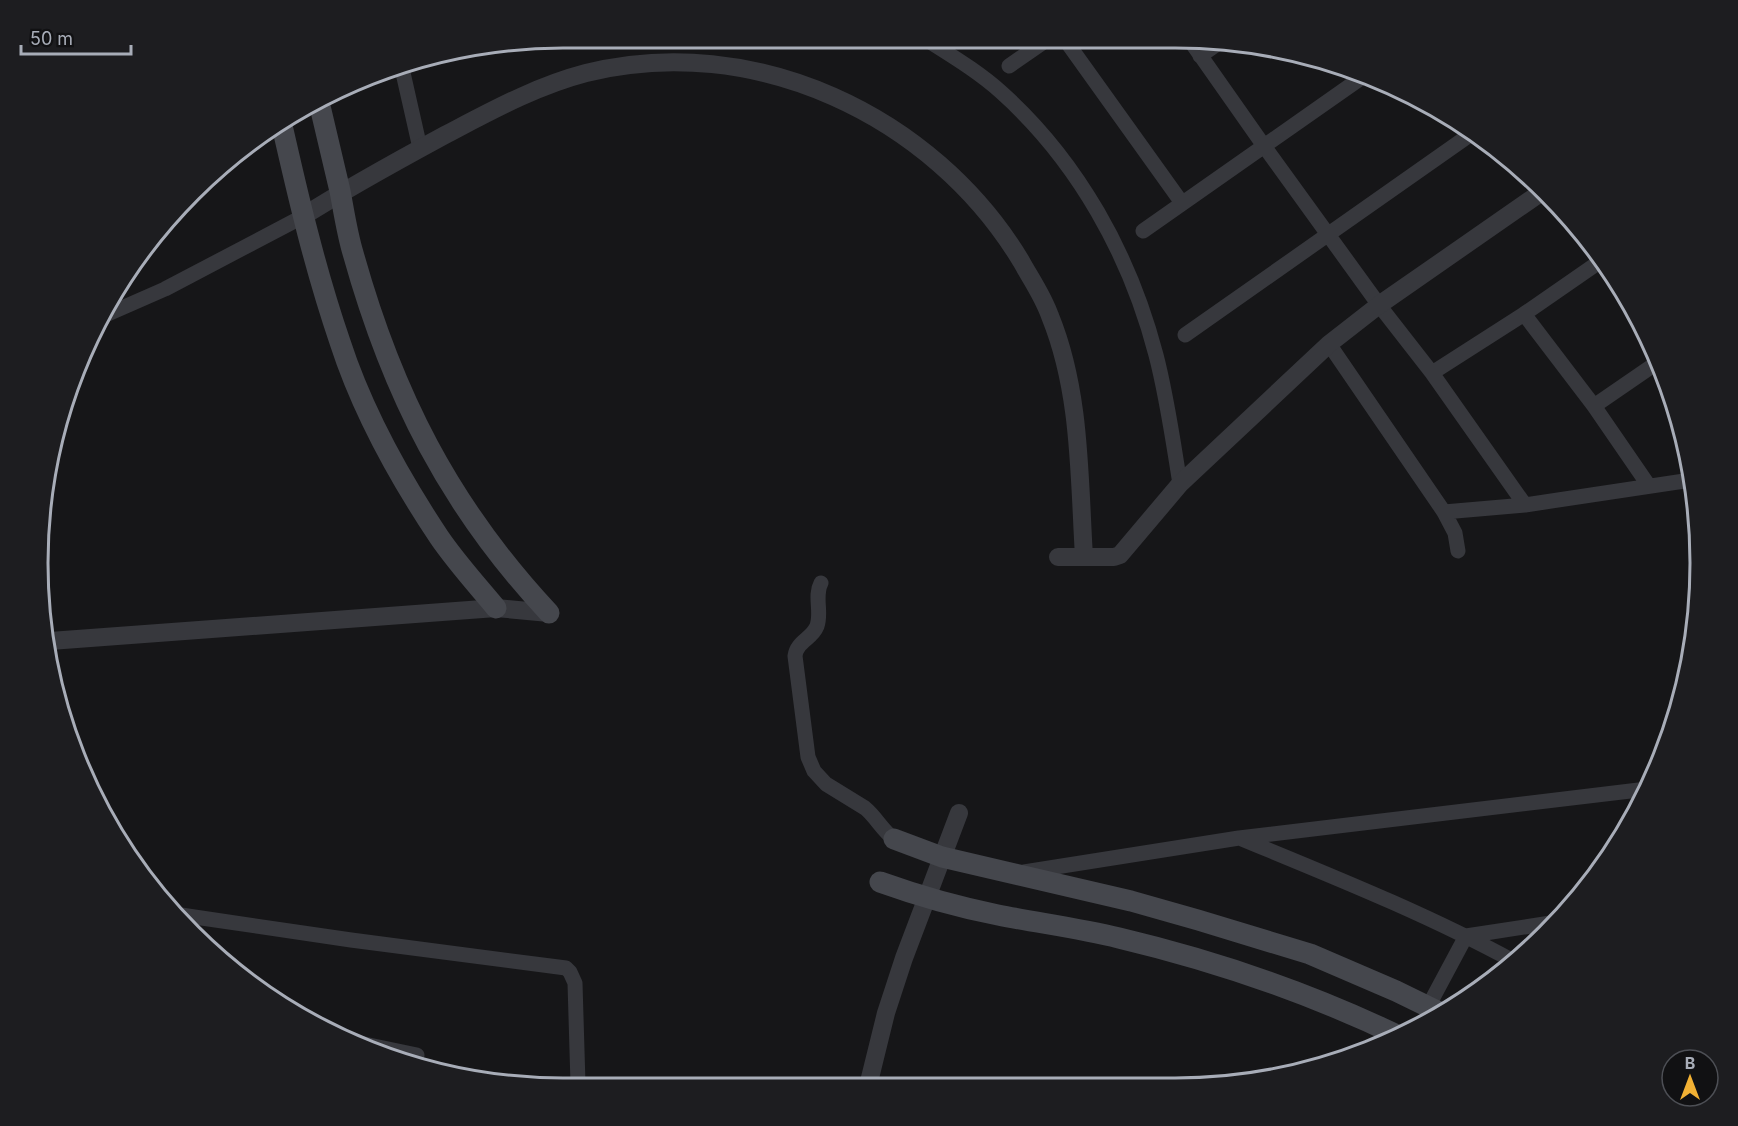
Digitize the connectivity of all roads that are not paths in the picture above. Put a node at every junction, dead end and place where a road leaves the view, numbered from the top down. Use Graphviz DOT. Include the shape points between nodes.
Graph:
graph roads {
  1 [pos="939,48"];
  2 [pos="1035,48"];
  3 [pos="1071,48"];
  4 [pos="1195,49"];
  5 [pos="1210,49"];
  6 [pos="1200,56"];
  7 [pos="1009,66"];
  8 [pos="403,73"];
  9 [pos="1357,81"];
  10 [pos="321,108"];
  11 [pos="283,131"];
  12 [pos="1465,138"];
  13 [pos="1264,146"];
  14 [pos="420,148"];
  15 [pos="340,193"];
  16 [pos="1536,196"];
  17 [pos="1182,203"];
  18 [pos="302,217"];
  19 [pos="1143,231"];
  20 [pos="1328,234"];
  21 [pos="1595,265"];
  22 [pos="1379,305"];
  23 [pos="113,312"];
  24 [pos="1524,314"];
  25 [pos="1185,335"];
  26 [pos="1329,344"];
  27 [pos="1651,367"];
  28 [pos="1432,373"];
  29 [pos="1594,406"];
  30 [pos="1683,481"];
  31 [pos="1180,484"];
  32 [pos="1649,486"];
  33 [pos="1525,505"];
  34 [pos="1444,512"];
  35 [pos="1458,551"];
  36 [pos="1058,557"];
  37 [pos="1084,557"];
  38 [pos="821,583"];
  39 [pos="496,608"];
  40 [pos="549,613"];
  41 [pos="54,641"];
  42 [pos="1637,790"];
  43 [pos="959,813"];
  44 [pos="1239,838"];
  45 [pos="894,839"];
  46 [pos="942,857"];
  47 [pos="1012,874"];
  48 [pos="880,882"];
  49 [pos="926,898"];
  50 [pos="189,916"];
  51 [pos="1542,924"];
  52 [pos="1466,936"];
  53 [pos="1506,957"];
  54 [pos="1436,1007"];
  55 [pos="1433,1009"];
  56 [pos="1389,1031"];
  57 [pos="408,1054"];
  58 [pos="417,1055"];
  59 [pos="578,1078"];
  60 [pos="870,1078"];
  1 -- 31 [label="street" via="1015,105 1047,140 1095,206 1126,267 1149,331"];
  2 -- 7 [label="street"];
  3 -- 17 [label="street"];
  4 -- 6 [label="street"];
  5 -- 6 [label="street"];
  6 -- 13 [label="street"];
  8 -- 14 [label="street"];
  9 -- 13 [label="street"];
  10 -- 15 [label="main road"];
  11 -- 18 [label="main road"];
  12 -- 20 [label="street"];
  13 -- 17 [label="street"];
  13 -- 20 [label="street"];
  14 -- 15 [label="street"];
  14 -- 37 [label="street" via="502,104 571,77 617,67 675,63 722,66 811,86 893,128 945,168 989,215 1048,310 1065,362 1073,404"];
  15 -- 18 [label="street"];
  15 -- 40 [label="main road" via="352,251 375,324 419,430 489,542"];
  16 -- 22 [label="street"];
  17 -- 19 [label="street"];
  18 -- 23 [label="street"];
  18 -- 39 [label="main road" via="340,344 383,441 440,538"];
  20 -- 22 [label="street"];
  20 -- 25 [label="street"];
  21 -- 24 [label="street"];
  22 -- 26 [label="street"];
  22 -- 28 [label="street"];
  24 -- 28 [label="street"];
  24 -- 29 [label="street"];
  26 -- 31 [label="street"];
  26 -- 34 [label="street"];
  27 -- 29 [label="street"];
  28 -- 33 [label="street"];
  29 -- 32 [label="street"];
  30 -- 32 [label="street"];
  31 -- 37 [label="street" via="1120,555"];
  32 -- 33 [label="street"];
  33 -- 34 [label="street"];
  34 -- 35 [label="street" via="1455,533"];
  36 -- 37 [label="street"];
  38 -- 45 [label="street" via="818,623 798,645 795,656 808,757 819,778 859,803"];
  39 -- 40 [label="street"];
  39 -- 41 [label="street"];
  42 -- 44 [label="street"];
  43 -- 46 [label="street"];
  44 -- 47 [label="street"];
  44 -- 52 [label="street"];
  45 -- 46 [label="main road"];
  46 -- 47 [label="main road"];
  46 -- 49 [label="street"];
  47 -- 55 [label="main road" via="1131,901 1279,944"];
  48 -- 49 [label="main road"];
  49 -- 56 [label="main road" via="1116,937 1243,972 1291,988"];
  49 -- 60 [label="street" via="886,1014"];
  50 -- 59 [label="street" via="566,968 575,983"];
  51 -- 52 [label="street"];
  52 -- 53 [label="street"];
  52 -- 54 [label="street"];
  57 -- 58 [label="street"];
}
